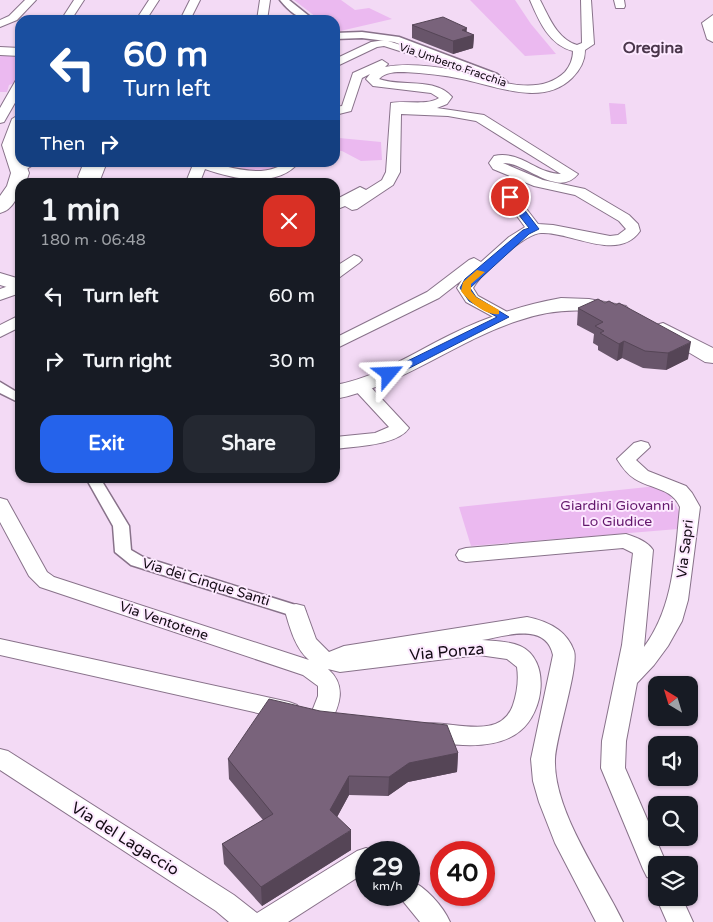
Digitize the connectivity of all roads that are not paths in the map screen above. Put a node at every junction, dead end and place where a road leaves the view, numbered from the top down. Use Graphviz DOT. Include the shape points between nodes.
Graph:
graph roads {
  1 [pos="16,0"];
  2 [pos="31,0"];
  3 [pos="79,0"];
  4 [pos="154,0"];
  5 [pos="195,0"];
  6 [pos="265,0"];
  7 [pos="284,0"];
  8 [pos="535,0"];
  9 [pos="586,0"];
  10 [pos="16,15"];
  11 [pos="69,15"];
  12 [pos="144,15"];
  13 [pos="188,15"];
  14 [pos="263,15"];
  15 [pos="302,15"];
  16 [pos="13,18"];
  17 [pos="713,18"];
  18 [pos="0,24"];
  19 [pos="340,36"];
  20 [pos="713,39"];
  21 [pos="579,49"];
  22 [pos="0,51"];
  23 [pos="15,52"];
  24 [pos="340,61"];
  25 [pos="398,68"];
  26 [pos="502,82"];
  27 [pos="516,87"];
  28 [pos="15,92"];
  29 [pos="340,110"];
  30 [pos="396,110"];
  31 [pos="0,118"];
  32 [pos="15,132"];
  33 [pos="15,151"];
  34 [pos="24,167"];
  35 [pos="98,167"];
  36 [pos="213,167"];
  37 [pos="290,167"];
  38 [pos="393,172"];
  39 [pos="19,178"];
  40 [pos="91,178"];
  41 [pos="240,178"];
  42 [pos="15,189"];
  43 [pos="510,197"];
  44 [pos="340,203"];
  45 [pos="352,206"];
  46 [pos="0,208"];
  47 [pos="530,231"];
  48 [pos="354,260"];
  49 [pos="340,270"];
  50 [pos="0,279"];
  51 [pos="15,284"];
  52 [pos="15,288"];
  53 [pos="0,295"];
  54 [pos="504,317"];
  55 [pos="15,324"];
  56 [pos="0,332"];
  57 [pos="340,342"];
  58 [pos="713,357"];
  59 [pos="0,386"];
  60 [pos="361,387"];
  61 [pos="340,391"];
  62 [pos="15,397"];
  63 [pos="340,442"];
  64 [pos="641,447"];
  65 [pos="96,483"];
  66 [pos="0,504"];
  67 [pos="466,555"];
  68 [pos="296,611"];
  69 [pos="0,647"];
  70 [pos="340,664"];
  71 [pos="627,679"];
  72 [pos="331,720"];
  73 [pos="406,729"];
  74 [pos="0,758"];
  75 [pos="650,856"];
  76 [pos="355,866"];
  77 [pos="420,903"];
  78 [pos="673,906"];
  79 [pos="248,922"];
  80 [pos="265,922"];
  81 [pos="437,922"];
  82 [pos="610,922"];
  83 [pos="680,922"];
  1 -- 16 [label="street" via="3,13"];
  2 -- 10 [label="street"];
  3 -- 11 [label="street"];
  4 -- 12 [label="street"];
  5 -- 13 [label="street"];
  6 -- 14 [label="street"];
  7 -- 15 [label="street"];
  8 -- 21 [label="street" via="546,24 563,44"];
  9 -- 21 [label="street" via="588,44"];
  16 -- 18 [label="street"];
  17 -- 20 [label="street" via="707,23"];
  19 -- 26 [label="street" via="396,39 494,76"];
  21 -- 27 [label="street" via="578,60 562,81 539,88"];
  22 -- 23 [label="street"];
  24 -- 26 [label="street, Via Umberto Fracchia" via="373,45 386,43"];
  25 -- 27 [label="street"];
  25 -- 29 [label="street, Via Umberto Fracchia" via="382,64 361,73 347,108"];
  25 -- 30 [label="street" via="378,72 372,81 387,86 434,90 446,98 431,105 398,105"];
  26 -- 27 [label="street, Via Umberto Fracchia"];
  28 -- 31 [label="street"];
  30 -- 38 [label="street"];
  30 -- 47 [label="street" via="456,113 483,119 570,174 549,176 513,158 498,160 498,166 538,183 580,192 624,218 633,230 624,237 608,240 546,229"];
  32 -- 33 [label="street" via="10,145"];
  34 -- 39 [label="street"];
  35 -- 40 [label="street" via="95,177"];
  36 -- 41 [label="street"];
  37 -- 41 [label="street"];
  38 -- 44 [label="street"];
  38 -- 45 [label="street" via="388,182"];
  42 -- 46 [label="street"];
  43 -- 47 [label="street"];
  47 -- 54 [label="street" via="469,281 465,288 472,299"];
  47 -- 57 [label="street" via="512,232 433,295"];
  48 -- 49 [label="street"];
  50 -- 51 [label="street"];
  52 -- 53 [label="street"];
  54 -- 58 [label="street" via="535,307 584,303 642,318"];
  54 -- 60 [label="street"];
  55 -- 56 [label="street"];
  59 -- 62 [label="street"];
  60 -- 61 [label="street"];
  60 -- 63 [label="street" via="400,428 378,438"];
  64 -- 71 [label="street, Via Sapri" via="626,459 633,472 679,491 688,499 690,507 676,612 660,644"];
  65 -- 68 [label="street, Via dei Cinque Santi" via="121,526 123,552 136,561"];
  66 -- 72 [label="street, Via Ventotene" via="40,576 47,582 311,669 330,686"];
  67 -- 71 [label="street" via="585,553 626,541 643,550"];
  68 -- 70 [label="street, Via dei Cinque Santi" via="302,633 312,651"];
  69 -- 72 [label="street"];
  70 -- 73 [label="street, Via Ponza" via="479,647 514,652 527,663 529,686 525,707 520,718 507,730 490,735"];
  70 -- 82 [label="street, Via Ponza" via="336,659 344,654 527,625 538,626 552,636 562,647 564,655 543,759 544,771 553,807"];
  71 -- 75 [label="street" via="614,741 613,768"];
  74 -- 79 [label="street, Via del Lagaccio" via="210,893"];
  76 -- 80 [label="street"];
  77 -- 81 [label="street"];
  78 -- 83 [label="street"];
}
